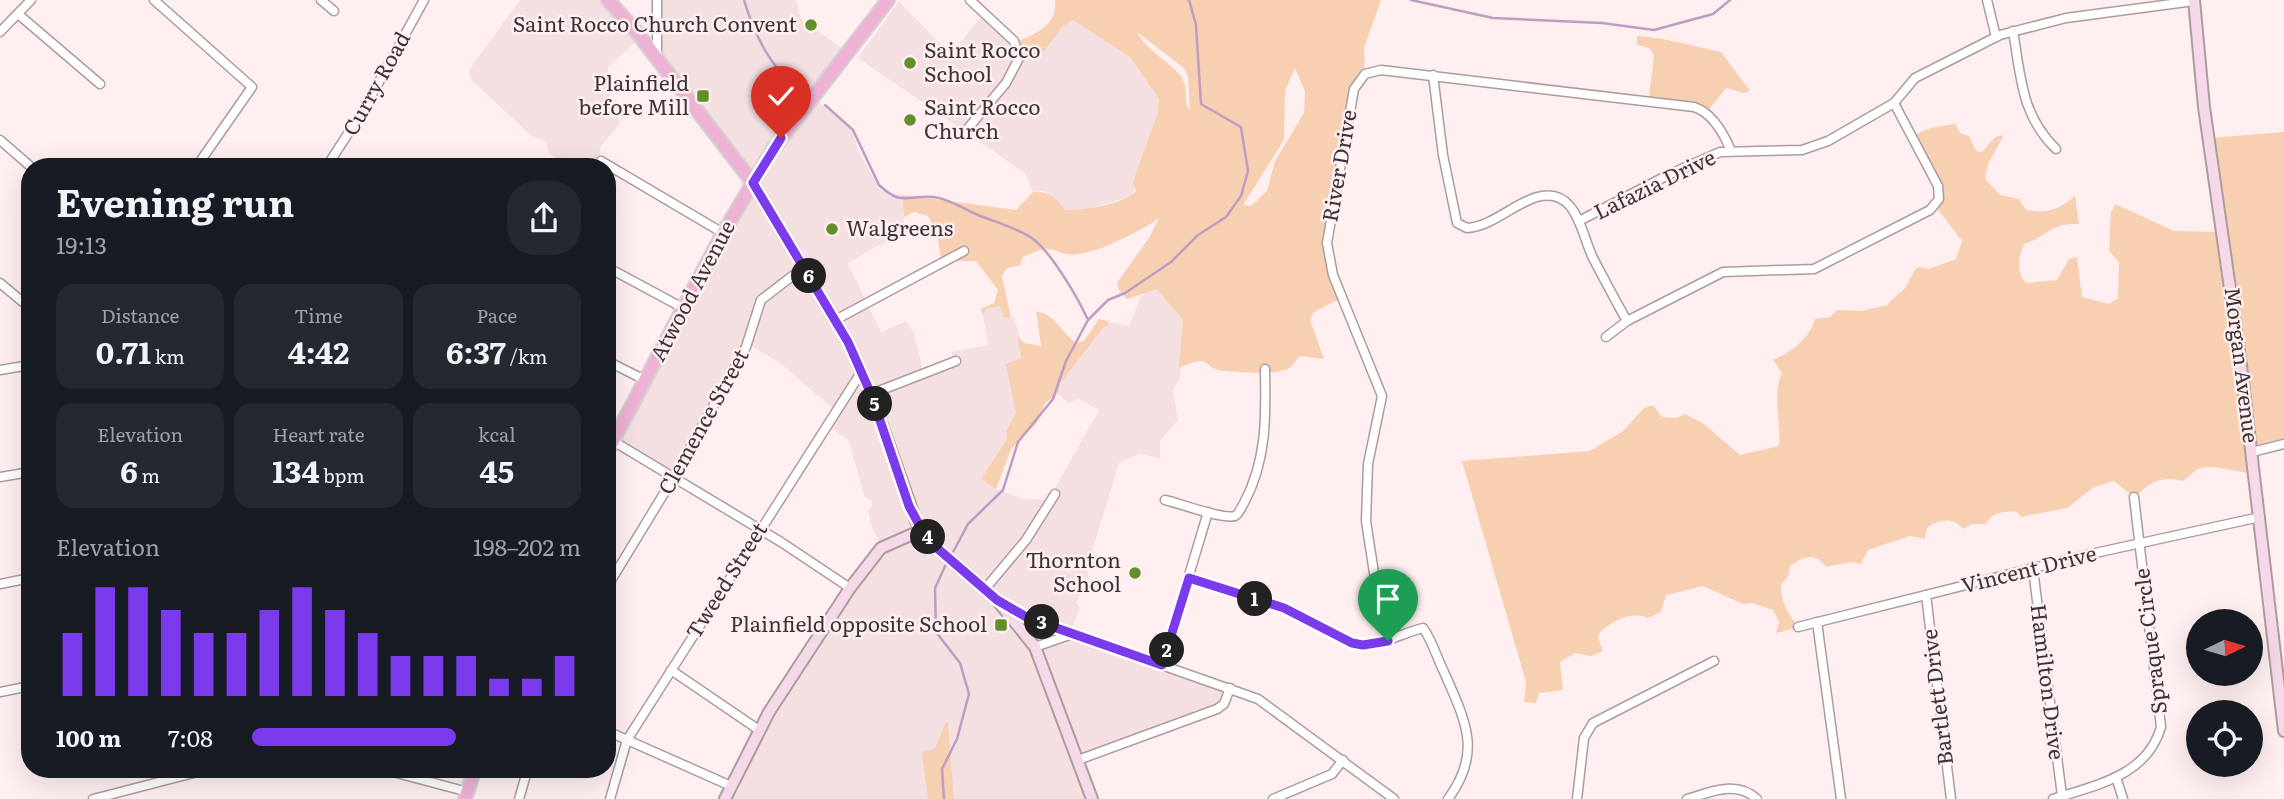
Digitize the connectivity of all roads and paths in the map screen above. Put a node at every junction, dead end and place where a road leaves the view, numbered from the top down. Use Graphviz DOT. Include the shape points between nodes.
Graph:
graph roads {
  1 [pos="31,0"];
  2 [pos="154,0"];
  3 [pos="321,0"];
  4 [pos="424,0"];
  5 [pos="608,0"];
  6 [pos="657,0"];
  7 [pos="888,0"];
  8 [pos="970,0"];
  9 [pos="1987,0"];
  10 [pos="2194,0"];
  11 [pos="334,12"];
  12 [pos="18,14"];
  13 [pos="0,32"];
  14 [pos="2012,32"];
  15 [pos="1996,37"];
  16 [pos="657,59"];
  17 [pos="1433,75"];
  18 [pos="100,84"];
  19 [pos="1894,103"];
  20 [pos="964,133"];
  21 [pos="0,140"];
  22 [pos="2056,149"];
  23 [pos="1731,151"];
  24 [pos="21,158"];
  25 [pos="204,158"];
  26 [pos="332,158"];
  27 [pos="616,170"];
  28 [pos="753,183"];
  29 [pos="1581,220"];
  30 [pos="723,233"];
  31 [pos="964,251"];
  32 [pos="804,267"];
  33 [pos="616,272"];
  34 [pos="0,283"];
  35 [pos="21,300"];
  36 [pos="683,308"];
  37 [pos="837,319"];
  38 [pos="1627,321"];
  39 [pos="1606,337"];
  40 [pos="956,361"];
  41 [pos="21,366"];
  42 [pos="616,366"];
  43 [pos="1265,369"];
  44 [pos="0,370"];
  45 [pos="862,371"];
  46 [pos="645,380"];
  47 [pos="871,394"];
  48 [pos="616,435"];
  49 [pos="2284,444"];
  50 [pos="616,449"];
  51 [pos="2252,452"];
  52 [pos="21,474"];
  53 [pos="0,477"];
  54 [pos="674,477"];
  55 [pos="1055,494"];
  56 [pos="2134,498"];
  57 [pos="1166,500"];
  58 [pos="1208,512"];
  59 [pos="2260,517"];
  60 [pos="760,529"];
  61 [pos="922,530"];
  62 [pos="2139,545"];
  63 [pos="2032,569"];
  64 [pos="616,572"];
  65 [pos="1189,578"];
  66 [pos="21,580"];
  67 [pos="0,584"];
  68 [pos="850,588"];
  69 [pos="985,589"];
  70 [pos="1926,595"];
  71 [pos="997,600"];
  72 [pos="1817,622"];
  73 [pos="1798,627"];
  74 [pos="1075,633"];
  75 [pos="1394,638"];
  76 [pos="1035,647"];
  77 [pos="1714,661"];
  78 [pos="1162,665"];
  79 [pos="671,670"];
  80 [pos="21,688"];
  81 [pos="1230,688"];
  82 [pos="0,692"];
  83 [pos="759,730"];
  84 [pos="2284,731"];
  85 [pos="616,735"];
  86 [pos="626,740"];
  87 [pos="1078,760"];
  88 [pos="1343,760"];
  89 [pos="616,777"];
  90 [pos="2116,777"];
  91 [pos="174,778"];
  92 [pos="416,778"];
  93 [pos="472,778"];
  94 [pos="525,778"];
  95 [pos="616,778"];
  96 [pos="730,786"];
  97 [pos="466,795"];
  98 [pos="2057,798"];
  99 [pos="93,799"];
  100 [pos="519,799"];
  101 [pos="610,799"];
  102 [pos="725,799"];
  103 [pos="1092,799"];
  104 [pos="1273,799"];
  105 [pos="1394,799"];
  106 [pos="1448,799"];
  107 [pos="1577,799"];
  108 [pos="1687,799"];
  109 [pos="1757,799"];
  110 [pos="1840,799"];
  111 [pos="1951,799"];
  112 [pos="2123,799"];
  1 -- 12 [label="street"];
  2 -- 25 [label="street" via="252,88"];
  3 -- 11 [label="street"];
  4 -- 26 [label="street, Curry Road"];
  5 -- 16 [label="main road"];
  6 -- 16 [label="street"];
  7 -- 28 [label="main road, Atwood Avenue" via="773,149"];
  8 -- 20 [label="street" via="1014,41 1019,58 1006,83"];
  9 -- 15 [label="street"];
  10 -- 14 [label="street, Lafazia Drive"];
  10 -- 51 [label="street, Morgan Avenue" via="2206,127"];
  12 -- 13 [label="street"];
  12 -- 18 [label="street"];
  14 -- 15 [label="street, Lafazia Drive"];
  14 -- 22 [label="street" via="2027,110"];
  15 -- 19 [label="street, Lafazia Drive" via="1915,78"];
  16 -- 28 [label="main road"];
  17 -- 23 [label="street, River Drive" via="1695,107 1713,119"];
  17 -- 29 [label="street" via="1443,155 1460,226 1481,225 1546,196 1564,202"];
  17 -- 75 [label="street, River Drive" via="1381,70 1360,79 1354,89 1327,232 1333,275 1382,396 1368,464 1366,522 1374,573"];
  19 -- 23 [label="street, Lafazia Drive" via="1812,148"];
  19 -- 38 [label="street" via="1938,186 1939,199 1930,210 1814,269 1723,272"];
  21 -- 24 [label="street"];
  23 -- 29 [label="street, Lafazia Drive" via="1697,161"];
  27 -- 30 [label="street"];
  28 -- 30 [label="main road, Atwood Avenue"];
  28 -- 32 [label="street"];
  29 -- 38 [label="street" via="1590,253"];
  30 -- 36 [label="main road, Atwood Avenue"];
  31 -- 37 [label="street"];
  32 -- 37 [label="street"];
  32 -- 54 [label="street, Clemence Street" via="761,300 747,346"];
  33 -- 36 [label="street"];
  34 -- 35 [label="street"];
  36 -- 46 [label="main road, Atwood Avenue"];
  37 -- 45 [label="street"];
  38 -- 39 [label="street"];
  40 -- 47 [label="street"];
  41 -- 44 [label="street"];
  42 -- 46 [label="street"];
  43 -- 58 [label="street" via="1264,445 1251,490 1235,516"];
  45 -- 47 [label="street"];
  45 -- 60 [label="street, Tweed Street"];
  46 -- 48 [label="main road, Atwood Avenue"];
  47 -- 61 [label="street" via="909,506"];
  49 -- 51 [label="street"];
  50 -- 54 [label="street"];
  51 -- 59 [label="street, Morgan Avenue"];
  52 -- 53 [label="street"];
  54 -- 60 [label="street"];
  54 -- 64 [label="street, Clemence Street"];
  55 -- 69 [label="street" via="1026,540"];
  56 -- 62 [label="street, Spraque Circle"];
  57 -- 58 [label="street"];
  58 -- 65 [label="street"];
  59 -- 62 [label="street, Vincent Drive"];
  59 -- 84 [label="street, Morgan Avenue"];
  60 -- 68 [label="street"];
  60 -- 79 [label="street, Tweed Street"];
  61 -- 68 [label="street" via="881,548"];
  61 -- 69 [label="street"];
  62 -- 63 [label="street, Vincent Drive"];
  62 -- 90 [label="street, Spraque Circle" via="2161,727 2146,757"];
  63 -- 70 [label="street, Vincent Drive"];
  63 -- 98 [label="street, Hamilton Drive"];
  65 -- 75 [label="street" via="1284,608 1352,643 1370,645"];
  65 -- 78 [label="street"];
  66 -- 67 [label="street"];
  68 -- 83 [label="street"];
  69 -- 71 [label="street"];
  70 -- 72 [label="street, Vincent Drive"];
  70 -- 111 [label="street, Bartlett Drive"];
  71 -- 74 [label="street" via="1028,618"];
  71 -- 76 [label="street"];
  72 -- 73 [label="street, Vincent Drive"];
  72 -- 110 [label="street"];
  74 -- 76 [label="street"];
  74 -- 78 [label="street"];
  75 -- 106 [label="street" via="1425,629 1466,726 1469,750 1464,776"];
  76 -- 87 [label="street"];
  77 -- 107 [label="street" via="1593,723 1584,738"];
  78 -- 81 [label="street"];
  79 -- 83 [label="street"];
  79 -- 86 [label="street, Tweed Street"];
  80 -- 82 [label="street"];
  81 -- 87 [label="street" via="1217,709"];
  81 -- 88 [label="street" via="1258,699"];
  83 -- 96 [label="street"];
  85 -- 86 [label="street"];
  86 -- 89 [label="street, Tweed Street"];
  86 -- 96 [label="street"];
  87 -- 103 [label="street"];
  88 -- 104 [label="street" via="1332,774"];
  88 -- 105 [label="street"];
  90 -- 98 [label="street, Spraque Circle"];
  90 -- 112 [label="street"];
  91 -- 99 [label="street"];
  92 -- 97 [label="street"];
  93 -- 97 [label="main road"];
  94 -- 100 [label="street"];
  95 -- 101 [label="street, Tweed Street"];
  96 -- 102 [label="street"];
  108 -- 109 [label="street" via="1726,788 1748,792"];
}
